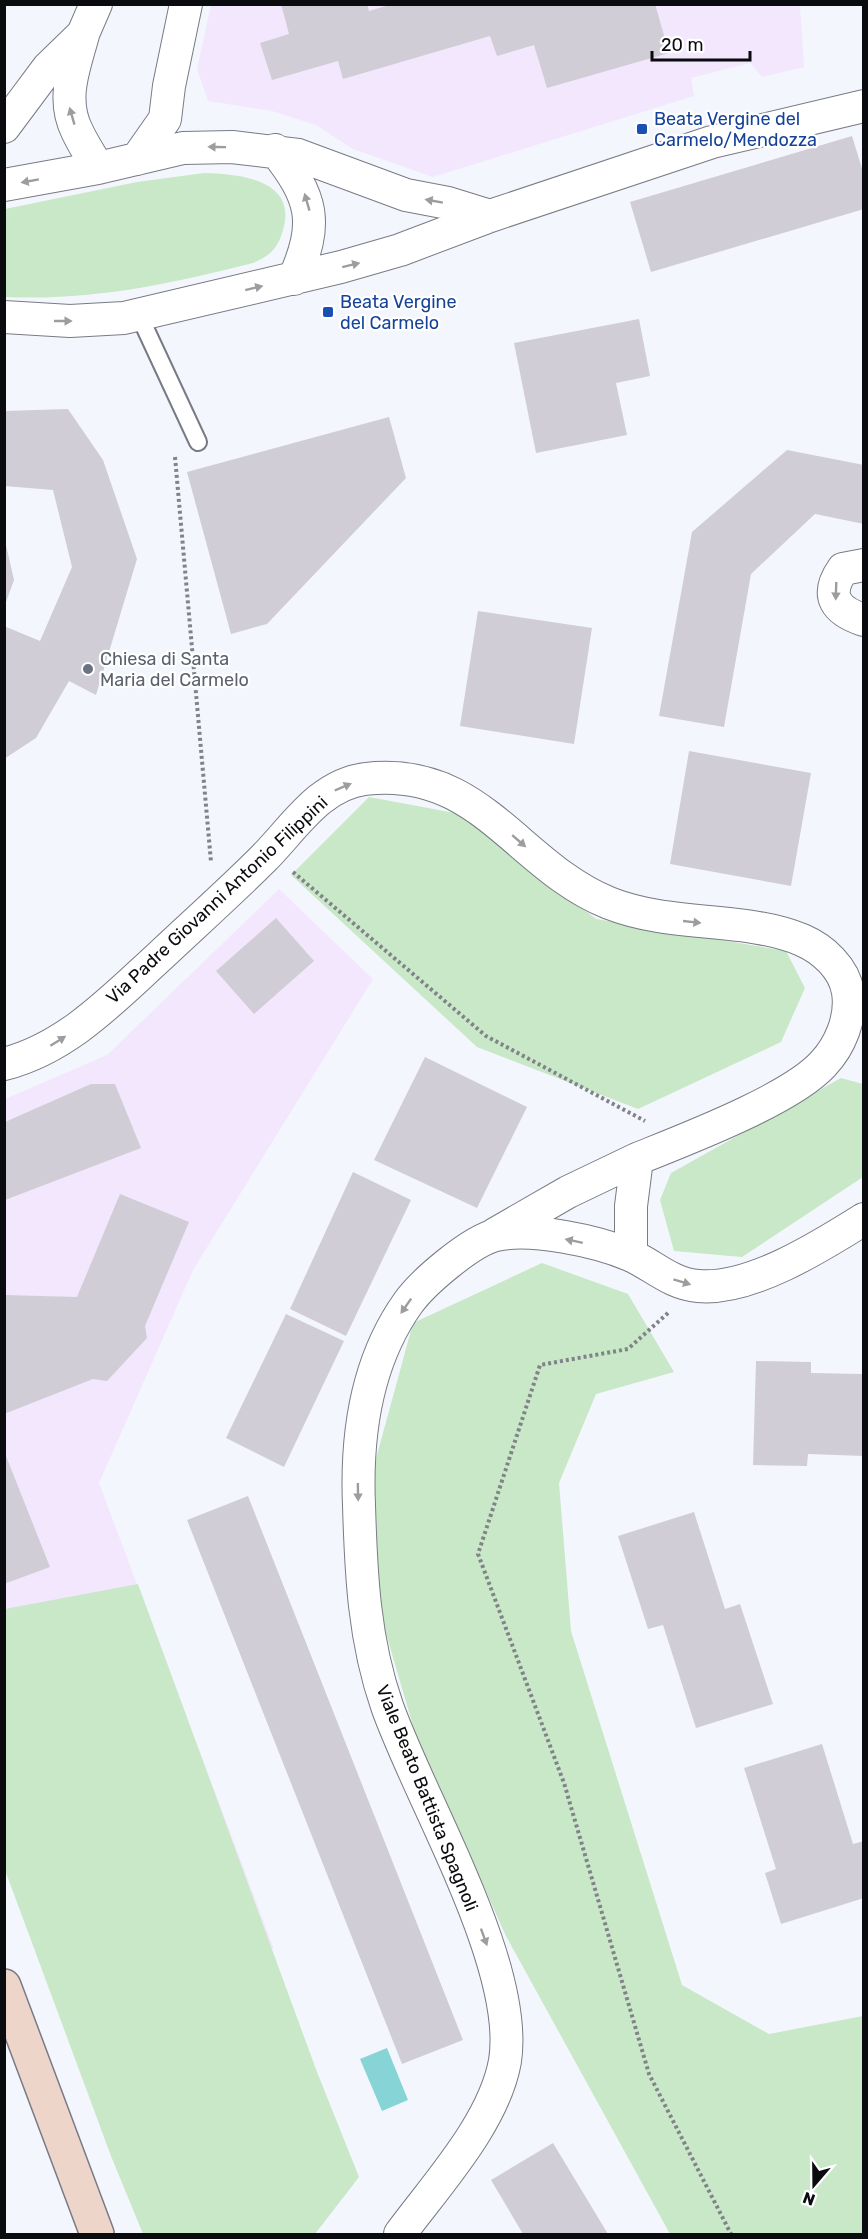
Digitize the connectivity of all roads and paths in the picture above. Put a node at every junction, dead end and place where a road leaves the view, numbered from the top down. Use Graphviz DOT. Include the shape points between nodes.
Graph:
graph roads {
  1 [pos="96,4"];
  2 [pos="186,4"];
  3 [pos="83,34"];
  4 [pos="864,106"];
  5 [pos="4,127"];
  6 [pos="275,150"];
  7 [pos="137,159"];
  8 [pos="98,168"];
  9 [pos="4,185"];
  10 [pos="490,216"];
  11 [pos="294,279"];
  12 [pos="139,315"];
  13 [pos="4,317"];
  14 [pos="198,441"];
  15 [pos="175,457"];
  16 [pos="864,565"];
  17 [pos="864,620"];
  18 [pos="269,852"];
  19 [pos="215,905"];
  20 [pos="4,1064"];
  21 [pos="683,1141"];
  22 [pos="637,1159"];
  23 [pos="864,1220"];
  24 [pos="493,1235"];
  25 [pos="631,1256"];
  26 [pos="698,1286"];
  27 [pos="4,1986"];
  28 [pos="97,2235"];
  29 [pos="400,2235"];
  30 [pos="731,2235"];
  1 -- 3 [label="street"];
  2 -- 7 [label="street" via="165,119"];
  3 -- 5 [label="street" via="48,68"];
  8 -- 3 [label="street, one-way" via="78,133 69,107 69,86"];
  4 -- 10 [label="street" via="712,142"];
  6 -- 7 [label="street, one-way" via="183,148"];
  10 -- 6 [label="street, one-way" via="406,195 326,164"];
  11 -- 6 [label="street, one-way" via="307,244 310,211 297,179"];
  7 -- 8 [label="street"];
  8 -- 9 [label="street, one-way"];
  11 -- 10 [label="street, one-way" via="400,250"];
  12 -- 11 [label="street, one-way"];
  13 -- 12 [label="street, one-way" via="70,321"];
  12 -- 14 [label="lane"];
  15 -- 19 [label="path"];
  16 -- 17 [label="street, one-way" via="843,569 834,589 840,609"];
  18 -- 19 [label="street, Via Padre Giovanni Antonio Filippini"];
  18 -- 21 [label="path" via="486,1036"];
  18 -- 21 [label="street, Via Padre Giovanni Antonio Filippini, one-way" via="309,808 344,786 382,778 416,782 469,800 568,881 608,902 656,916 775,932 803,940 824,953 837,968 848,995 844,1026 830,1055 800,1083"];
  20 -- 19 [label="street, Via Padre Giovanni Antonio Filippini, one-way" via="41,1051 78,1028"];
  21 -- 22 [label="street, Via Padre Giovanni Antonio Filippini"];
  22 -- 24 [label="street, Viale Beato Battista Spagnoli" via="568,1192"];
  22 -- 25 [label="street" via="631,1206"];
  23 -- 26 [label="street" via="769,1270 722,1286"];
  25 -- 24 [label="street, one-way" via="548,1236"];
  24 -- 29 [label="street, Viale Beato Battista Spagnoli, one-way" via="437,1272 398,1317 376,1364 360,1437 362,1580 372,1654 394,1724 484,1937 503,2008 506,2040 502,2072 484,2116"];
  25 -- 26 [label="street, one-way" via="668,1278"];
  26 -- 30 [label="path" via="628,1349 540,1365 478,1554 564,1783 649,2074"];
  27 -- 28 [label="street"];
}
